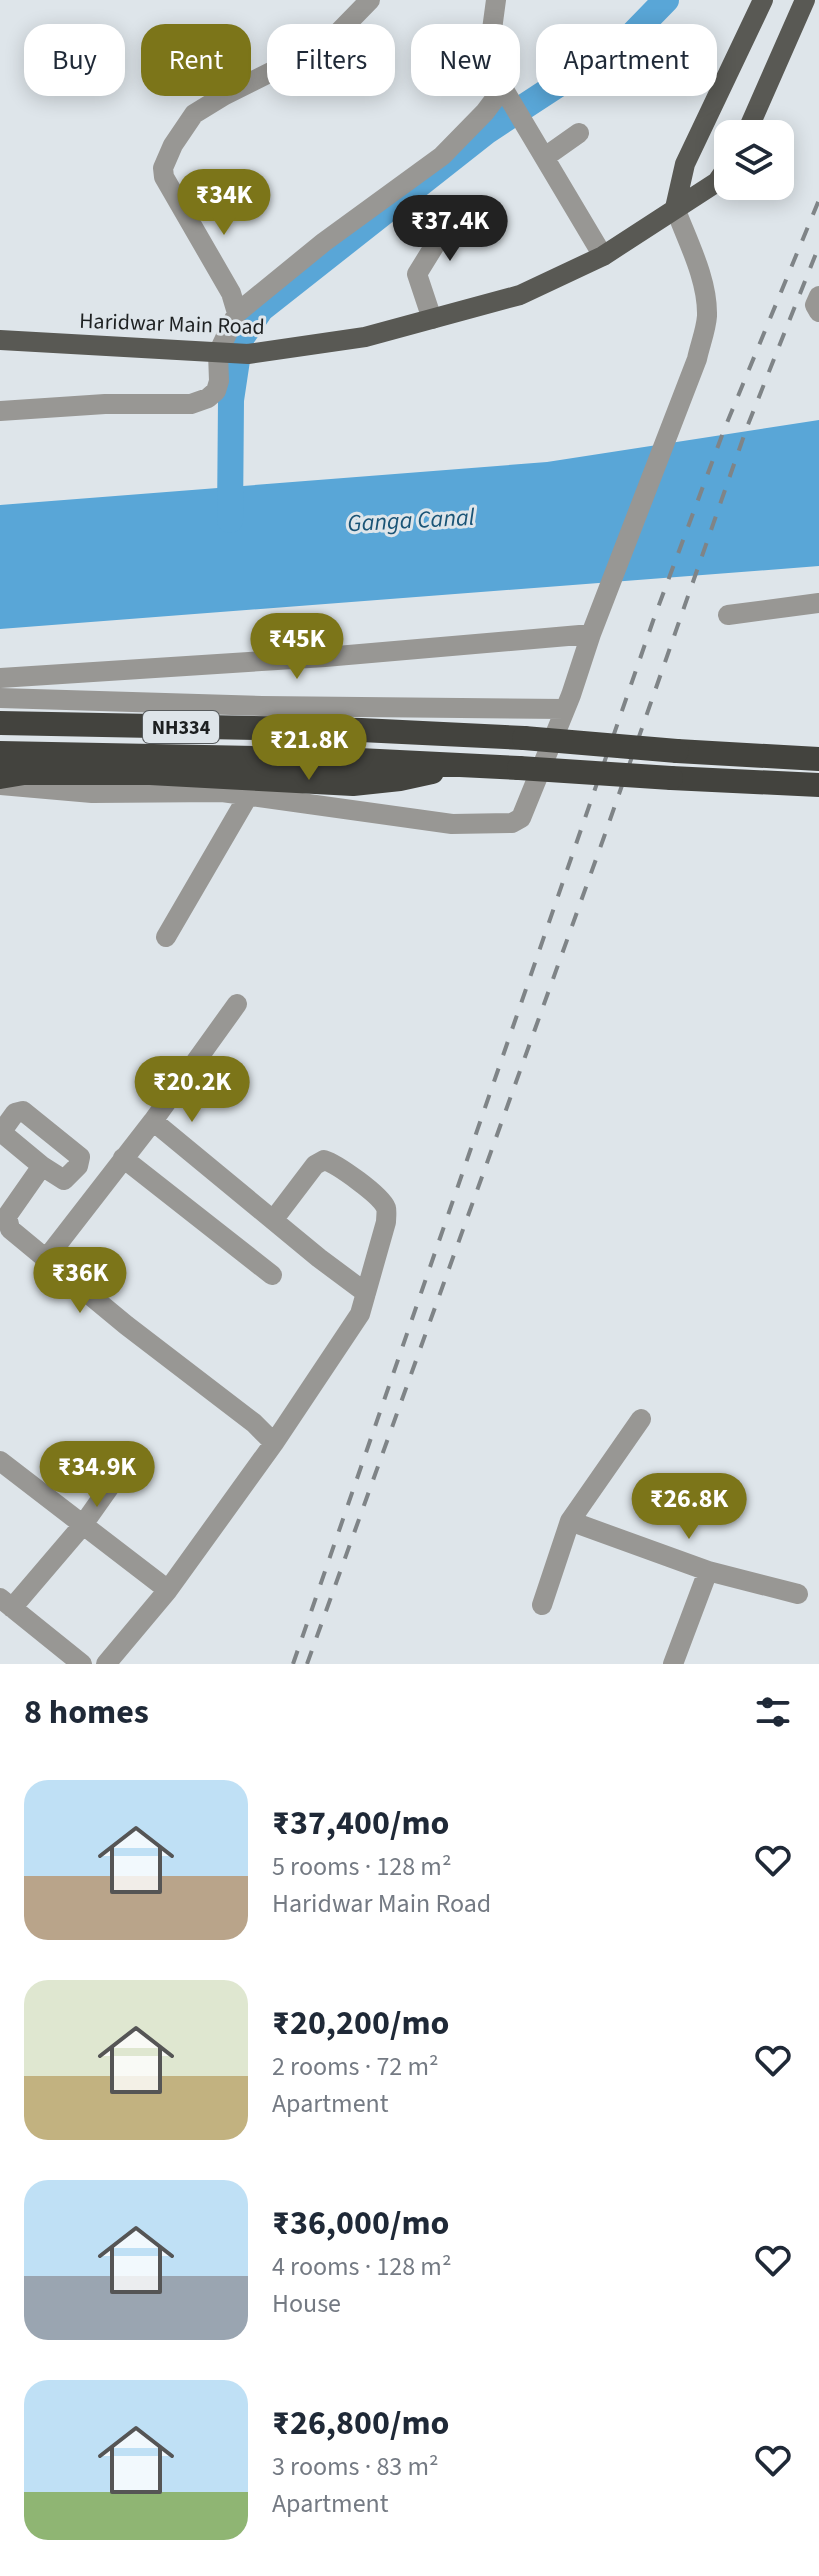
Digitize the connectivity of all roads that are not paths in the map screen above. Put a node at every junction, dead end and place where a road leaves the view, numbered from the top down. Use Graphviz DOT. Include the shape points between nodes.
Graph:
graph roads {
  1 [pos="370,0"];
  2 [pos="496,0"];
  3 [pos="763,0"];
  4 [pos="805,0"];
  5 [pos="511,101"];
  6 [pos="752,120"];
  7 [pos="579,133"];
  8 [pos="545,157"];
  9 [pos="714,184"];
  10 [pos="675,208"];
  11 [pos="435,218"];
  12 [pos="603,256"];
  13 [pos="819,296"];
  14 [pos="819,312"];
  15 [pos="237,313"];
  16 [pos="432,319"];
  17 [pos="0,340"];
  18 [pos="222,353"];
  19 [pos="0,411"];
  20 [pos="819,603"];
  21 [pos="728,615"];
  22 [pos="594,627"];
  23 [pos="0,678"];
  24 [pos="0,698"];
  25 [pos="565,709"];
  26 [pos="0,723"];
  27 [pos="0,753"];
  28 [pos="819,759"];
  29 [pos="466,765"];
  30 [pos="0,777"];
  31 [pos="0,785"];
  32 [pos="819,785"];
  33 [pos="248,796"];
  34 [pos="166,937"];
  35 [pos="237,1004"];
  36 [pos="153,1121"];
  37 [pos="1,1133"];
  38 [pos="123,1158"];
  39 [pos="42,1166"];
  40 [pos="274,1219"];
  41 [pos="46,1259"];
  42 [pos="272,1275"];
  43 [pos="366,1293"];
  44 [pos="641,1419"];
  45 [pos="274,1443"];
  46 [pos="0,1461"];
  47 [pos="123,1468"];
  48 [pos="570,1521"];
  49 [pos="82,1526"];
  50 [pos="708,1571"];
  51 [pos="168,1590"];
  52 [pos="798,1594"];
  53 [pos="6,1603"];
  54 [pos="542,1605"];
  55 [pos="82,1664"];
  56 [pos="106,1664"];
  57 [pos="673,1664"];
  1 -- 15 [label="street" via="315,50 194,114 163,168"];
  2 -- 5 [label="street" via="493,55"];
  3 -- 10 [label="main road" via="685,164"];
  4 -- 6 [label="main road"];
  5 -- 8 [label="street"];
  5 -- 15 [label="street" via="485,112 442,156"];
  7 -- 8 [label="street"];
  8 -- 12 [label="street"];
  9 -- 10 [label="main road, Haridwar Main Road"];
  10 -- 12 [label="main road, Haridwar Main Road"];
  10 -- 22 [label="street" via="702,282 707,319 697,359"];
  11 -- 16 [label="street" via="438,240 417,274"];
  12 -- 16 [label="main road, Haridwar Main Road" via="520,295"];
  13 -- 14 [label="street"];
  15 -- 18 [label="street"];
  16 -- 18 [label="main road, Haridwar Main Road" via="365,337"];
  17 -- 18 [label="main road, Haridwar Main Road"];
  18 -- 19 [label="street" via="216,391 200,402"];
  20 -- 21 [label="street"];
  22 -- 23 [label="street" via="325,657"];
  22 -- 25 [label="street"];
  24 -- 25 [label="street"];
  25 -- 33 [label="street" via="528,806 512,823 452,824"];
  26 -- 28 [label="highway, NH334, bridge" via="361,730"];
  27 -- 29 [label="highway, NH334"];
  29 -- 30 [label="highway" via="353,784 150,773"];
  29 -- 32 [label="highway, NH334, bridge"];
  31 -- 33 [label="street"];
  33 -- 34 [label="street"];
  35 -- 36 [label="street"];
  36 -- 38 [label="street"];
  36 -- 40 [label="street"];
  37 -- 39 [label="street"];
  37 -- 39 [label="street" via="15,1113 23,1111 80,1157 64,1180"];
  38 -- 41 [label="street"];
  38 -- 42 [label="street"];
  39 -- 41 [label="street" via="7,1216 7,1224"];
  40 -- 43 [label="street"];
  40 -- 43 [label="street" via="320,1161 352,1177 381,1201 386,1214"];
  41 -- 45 [label="street"];
  43 -- 45 [label="street" via="360,1314"];
  44 -- 48 [label="street"];
  45 -- 51 [label="street"];
  46 -- 49 [label="street"];
  47 -- 49 [label="street"];
  48 -- 50 [label="street"];
  48 -- 54 [label="street"];
  49 -- 51 [label="street"];
  49 -- 53 [label="street"];
  50 -- 52 [label="street"];
  50 -- 57 [label="street"];
  51 -- 56 [label="street"];
  53 -- 55 [label="street"];
}
